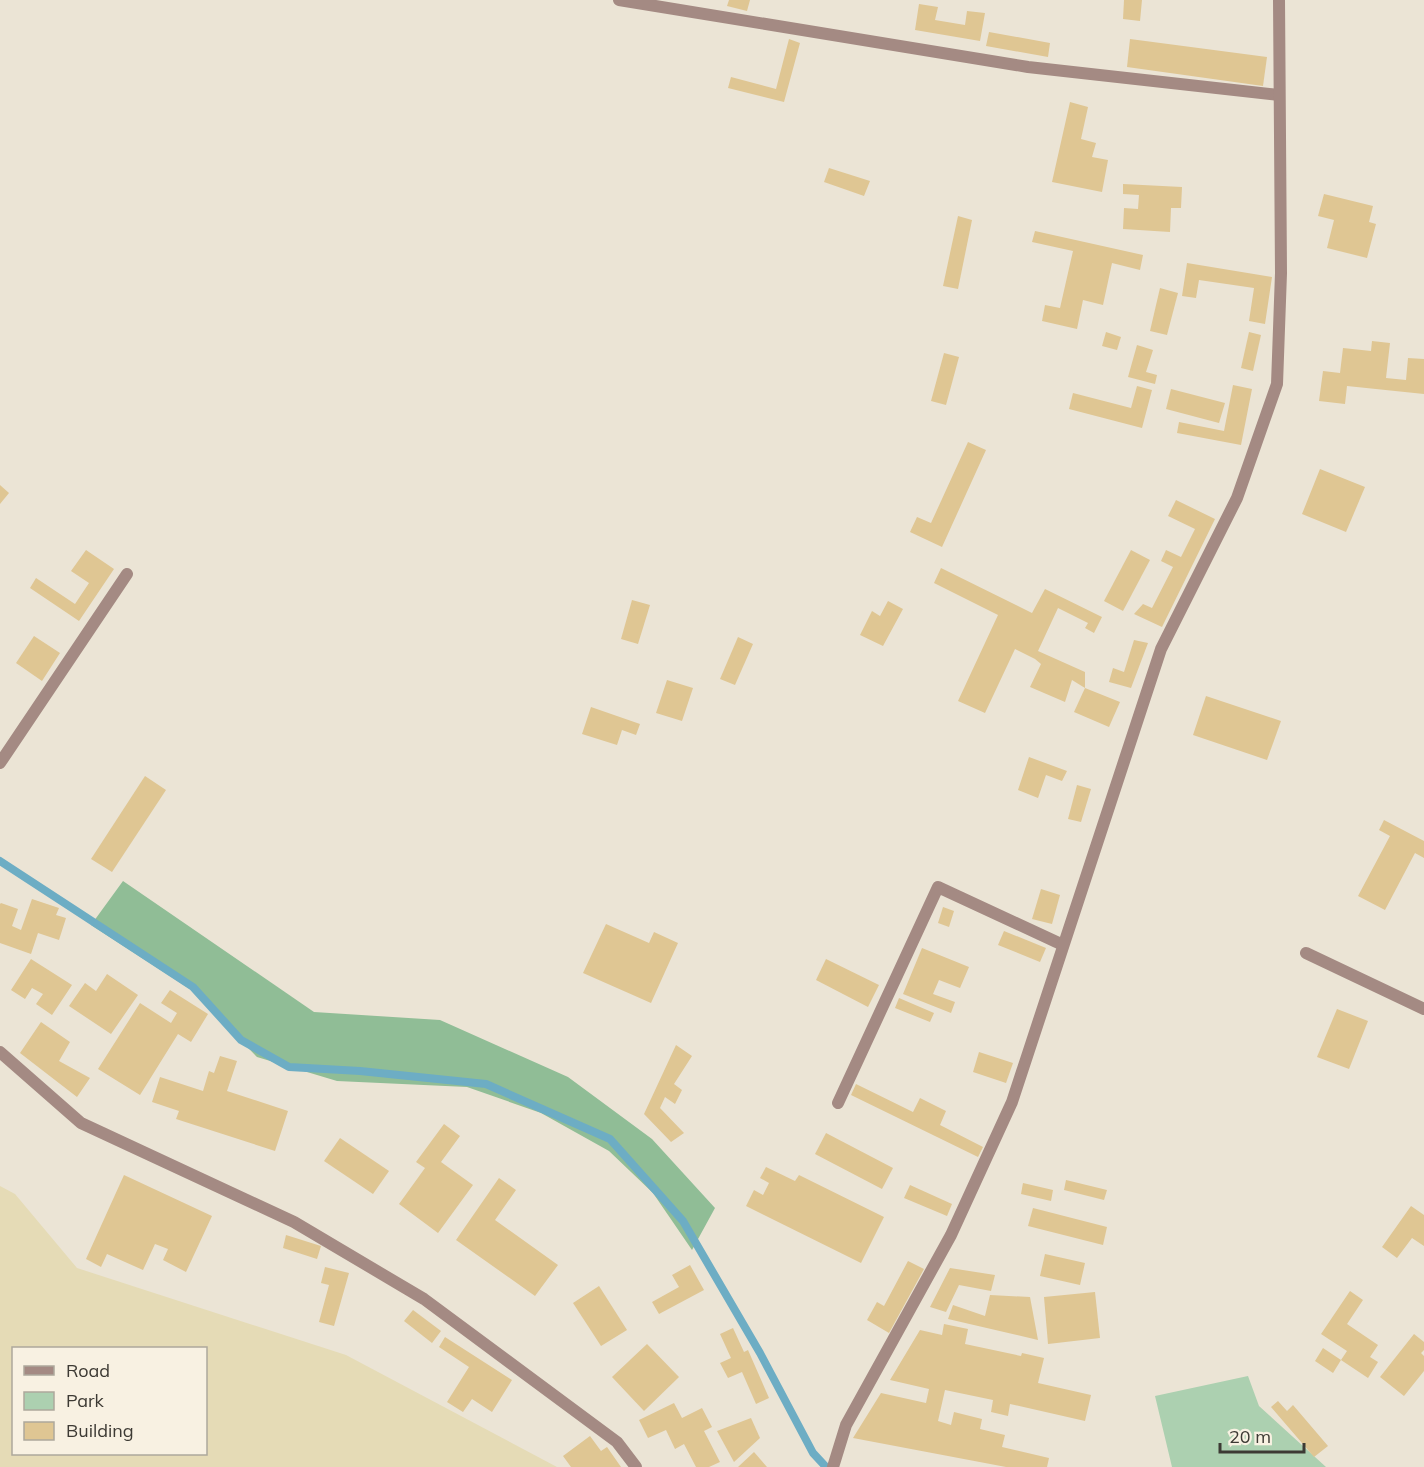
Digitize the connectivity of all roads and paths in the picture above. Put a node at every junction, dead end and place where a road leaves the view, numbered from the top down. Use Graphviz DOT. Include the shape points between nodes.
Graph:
graph roads {
  1 [pos="619,0"];
  2 [pos="1279,0"];
  3 [pos="1279,95"];
  4 [pos="127,574"];
  5 [pos="0,763"];
  6 [pos="1063,945"];
  7 [pos="1306,953"];
  8 [pos="1424,1009"];
  9 [pos="0,1052"];
  10 [pos="838,1102"];
  11 [pos="636,1467"];
  12 [pos="833,1467"];
  1 -- 3 [label="street" via="1028,67"];
  2 -- 3 [label="street"];
  3 -- 6 [label="street" via="1281,273 1277,384 1237,498 1161,649"];
  4 -- 5 [label="street"];
  6 -- 10 [label="street" via="938,886"];
  6 -- 12 [label="street" via="1012,1102 951,1235 846,1425"];
  7 -- 8 [label="street"];
  9 -- 11 [label="street" via="81,1124 294,1222 424,1299 617,1442"];
}
